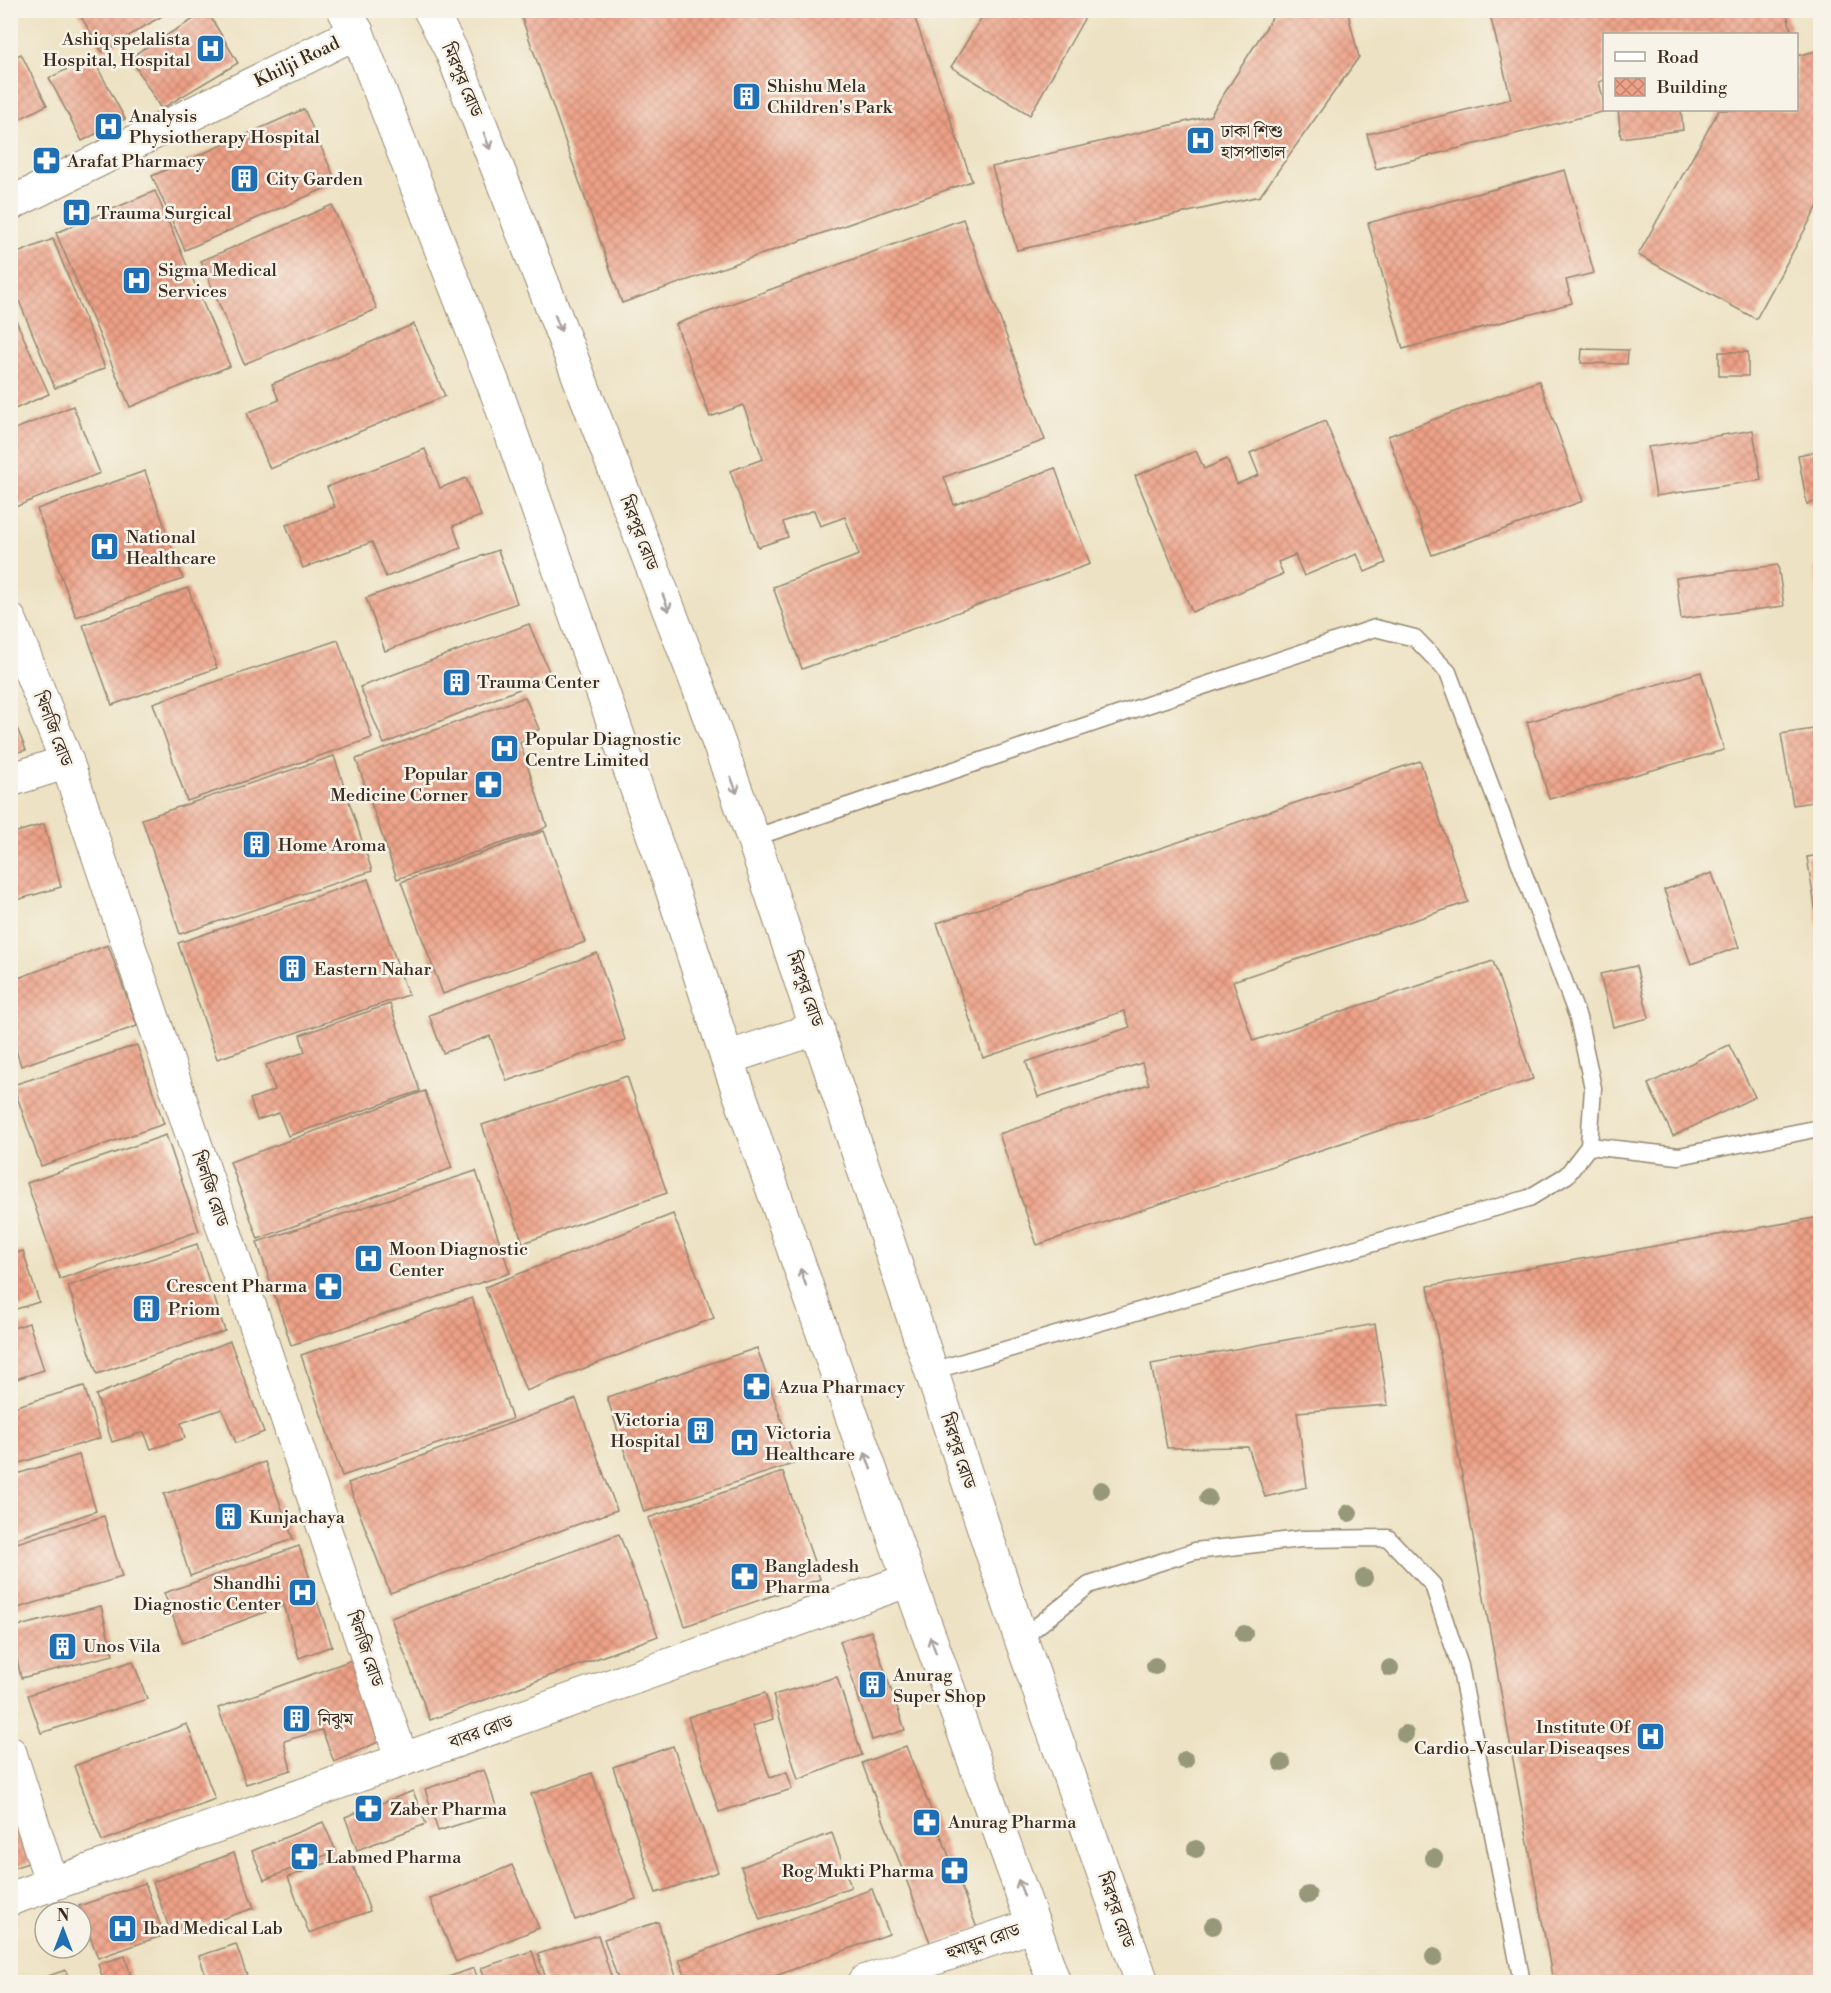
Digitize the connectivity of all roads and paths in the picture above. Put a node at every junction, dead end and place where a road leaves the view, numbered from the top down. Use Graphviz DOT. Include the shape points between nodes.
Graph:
graph roads {
  1 [pos="430,10"];
  2 [pos="350,21"];
  3 [pos="10,204"];
  4 [pos="10,620"];
  5 [pos="67,762"];
  6 [pos="10,780"];
  7 [pos="753,838"];
  8 [pos="818,1028"];
  9 [pos="727,1058"];
  10 [pos="1821,1128"];
  11 [pos="1589,1146"];
  12 [pos="932,1371"];
  13 [pos="909,1580"];
  14 [pos="1021,1639"];
  15 [pos="10,1753"];
  16 [pos="402,1760"];
  17 [pos="52,1884"];
  18 [pos="10,1899"];
  19 [pos="1034,1925"];
  20 [pos="864,1983"];
  21 [pos="1054,1983"];
  22 [pos="1142,1983"];
  23 [pos="1522,1983"];
  1 -- 7 [label="main road, মিরপুর রোড, one-way" via="452,51 699,688"];
  2 -- 3 [label="main road, Khilji Road"];
  2 -- 9 [label="main road" via="498,396 669,880"];
  4 -- 5 [label="main road, খিলজি রোড"];
  5 -- 6 [label="main road"];
  5 -- 16 [label="main road, খিলজি রোড"];
  7 -- 8 [label="main road, মিরপুর রোড"];
  7 -- 11 [label="lane" via="1375,628 1415,638 1448,672 1578,1018 1593,1088"];
  8 -- 9 [label="main road"];
  8 -- 12 [label="main road, মিরপুর রোড"];
  13 -- 9 [label="main road, one-way"];
  10 -- 11 [label="lane" via="1679,1156"];
  11 -- 12 [label="lane" via="1568,1175 1529,1198"];
  12 -- 14 [label="main road, মিরপুর রোড"];
  13 -- 16 [label="main road, বাবর রোড"];
  19 -- 13 [label="main road, one-way"];
  14 -- 22 [label="main road, মিরপুর রোড"];
  14 -- 23 [label="lane" via="1089,1586 1195,1551 1300,1539 1388,1538 1433,1585 1460,1666"];
  15 -- 17 [label="main road"];
  16 -- 17 [label="main road, বাবর রোড"];
  17 -- 18 [label="main road, বাবর রোড"];
  19 -- 20 [label="main road, হুমায়ুন রোড"];
  19 -- 21 [label="main road"];
}
